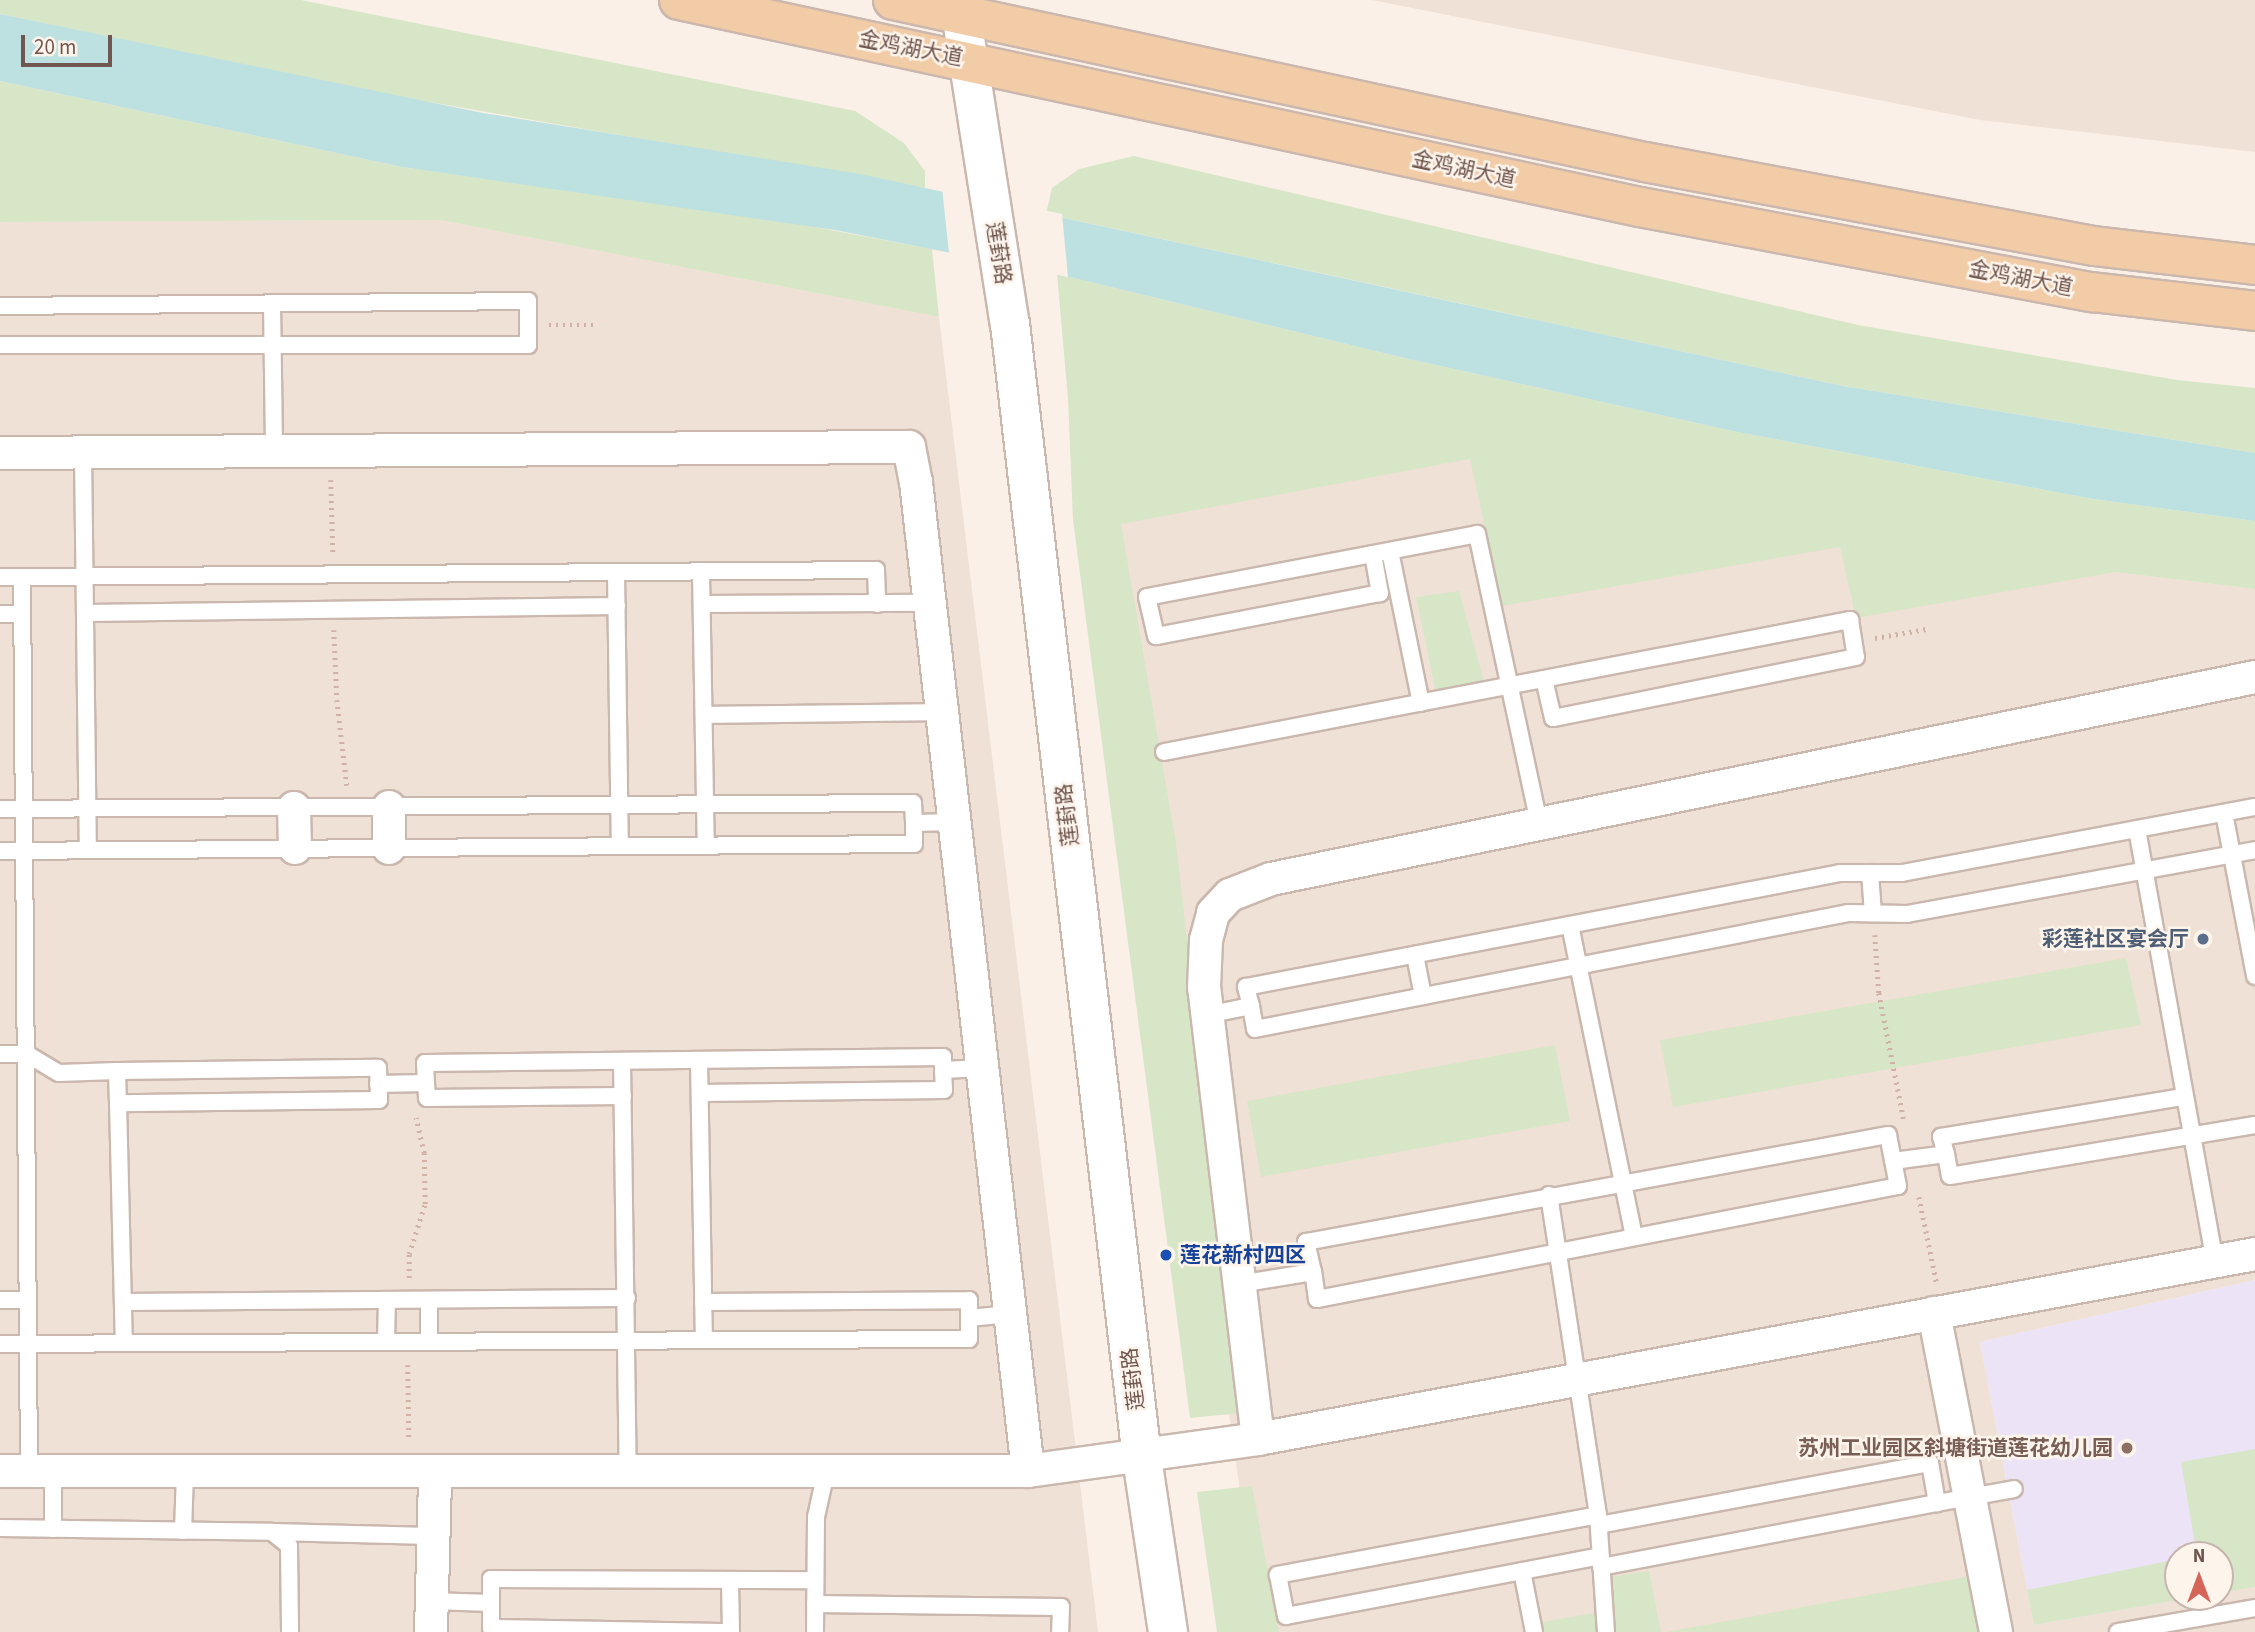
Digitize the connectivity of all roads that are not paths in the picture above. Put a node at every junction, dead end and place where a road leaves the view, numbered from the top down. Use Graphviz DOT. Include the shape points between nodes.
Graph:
graph roads {
  1 [pos="679,0"];
  2 [pos="893,0"];
  3 [pos="961,7"];
  4 [pos="968,59"];
  5 [pos="2255,265"];
  6 [pos="272,303"];
  7 [pos="0,306"];
  8 [pos="2255,311"];
  9 [pos="0,345"];
  10 [pos="272,345"];
  11 [pos="274,452"];
  12 [pos="0,453"];
  13 [pos="83,453"];
  14 [pos="1390,551"];
  15 [pos="1373,554"];
  16 [pos="616,572"];
  17 [pos="701,572"];
  18 [pos="22,577"];
  19 [pos="0,578"];
  20 [pos="85,578"];
  21 [pos="930,603"];
  22 [pos="704,604"];
  23 [pos="877,604"];
  24 [pos="617,607"];
  25 [pos="86,613"];
  26 [pos="0,614"];
  27 [pos="22,614"];
  28 [pos="2255,677"];
  29 [pos="1544,679"];
  30 [pos="1510,686"];
  31 [pos="1421,703"];
  32 [pos="942,712"];
  33 [pos="705,715"];
  34 [pos="1164,752"];
  35 [pos="619,805"];
  36 [pos="706,805"];
  37 [pos="389,807"];
  38 [pos="2255,807"];
  39 [pos="294,808"];
  40 [pos="0,809"];
  41 [pos="26,809"];
  42 [pos="88,809"];
  43 [pos="2224,813"];
  44 [pos="954,822"];
  45 [pos="914,823"];
  46 [pos="1539,824"];
  47 [pos="2137,829"];
  48 [pos="620,846"];
  49 [pos="706,846"];
  50 [pos="389,848"];
  51 [pos="295,849"];
  52 [pos="25,850"];
  53 [pos="88,850"];
  54 [pos="2255,850"];
  55 [pos="0,851"];
  56 [pos="2231,855"];
  57 [pos="2144,871"];
  58 [pos="1870,873"];
  59 [pos="1873,913"];
  60 [pos="1570,925"];
  61 [pos="1415,955"];
  62 [pos="1578,965"];
  63 [pos="2255,976"];
  64 [pos="1423,996"];
  65 [pos="1251,1006"];
  66 [pos="1207,1015"];
  67 [pos="27,1054"];
  68 [pos="0,1055"];
  69 [pos="699,1060"];
  70 [pos="622,1061"];
  71 [pos="983,1068"];
  72 [pos="943,1070"];
  73 [pos="117,1071"];
  74 [pos="426,1083"];
  75 [pos="378,1084"];
  76 [pos="700,1093"];
  77 [pos="623,1096"];
  78 [pos="2182,1097"];
  79 [pos="118,1103"];
  80 [pos="2255,1125"];
  81 [pos="2190,1138"];
  82 [pos="1946,1154"];
  83 [pos="1893,1161"];
  84 [pos="1622,1182"];
  85 [pos="1549,1195"];
  86 [pos="1634,1237"];
  87 [pos="1559,1252"];
  88 [pos="2255,1254"];
  89 [pos="2215,1261"];
  90 [pos="1313,1272"];
  91 [pos="1239,1284"];
  92 [pos="627,1298"];
  93 [pos="0,1300"];
  94 [pos="28,1300"];
  95 [pos="387,1300"];
  96 [pos="429,1300"];
  97 [pos="123,1302"];
  98 [pos="703,1302"];
  99 [pos="1939,1313"];
  100 [pos="1010,1314"];
  101 [pos="969,1318"];
  102 [pos="627,1338"];
  103 [pos="704,1338"];
  104 [pos="386,1340"];
  105 [pos="429,1340"];
  106 [pos="124,1342"];
  107 [pos="0,1344"];
  108 [pos="28,1344"];
  109 [pos="1580,1379"];
  110 [pos="1258,1439"];
  111 [pos="1142,1458"];
  112 [pos="1028,1471"];
  113 [pos="27,1472"];
  114 [pos="826,1472"];
  115 [pos="628,1473"];
  116 [pos="185,1474"];
  117 [pos="423,1474"];
  118 [pos="2014,1489"];
  119 [pos="1970,1497"];
  120 [pos="1937,1503"];
  121 [pos="1598,1520"];
  122 [pos="0,1528"];
  123 [pos="53,1529"];
  124 [pos="183,1531"];
  125 [pos="272,1532"];
  126 [pos="433,1536"];
  127 [pos="1600,1562"];
  128 [pos="1522,1571"];
  129 [pos="730,1580"];
  130 [pos="814,1580"];
  131 [pos="432,1601"];
  132 [pos="491,1603"];
  133 [pos="815,1604"];
  134 [pos="2255,1608"];
  135 [pos="290,1632"];
  136 [pos="431,1632"];
  137 [pos="729,1632"];
  138 [pos="815,1632"];
  139 [pos="1060,1632"];
  140 [pos="1168,1632"];
  141 [pos="1534,1632"];
  142 [pos="1606,1632"];
  143 [pos="1996,1632"];
  144 [pos="2118,1632"];
  1 -- 4 [label="main road, 金鸡湖大道"];
  2 -- 3 [label="main road, 金鸡湖大道"];
  3 -- 4 [label="main road, 莲葑路"];
  3 -- 5 [label="main road, 金鸡湖大道" via="1645,162 2094,246"];
  4 -- 8 [label="main road, 金鸡湖大道" via="1640,207 2092,292"];
  4 -- 111 [label="main road, 莲葑路" via="1010,324"];
  6 -- 7 [label="lane"];
  6 -- 10 [label="lane"];
  6 -- 10 [label="lane" via="528,301 528,345"];
  9 -- 10 [label="lane"];
  10 -- 11 [label="lane"];
  11 -- 13 [label="street"];
  11 -- 21 [label="street" via="909,447"];
  12 -- 13 [label="street"];
  13 -- 20 [label="lane"];
  14 -- 15 [label="lane"];
  14 -- 30 [label="lane" via="1477,534"];
  14 -- 31 [label="lane"];
  15 -- 15 [label="lane" via="1380,593 1156,636 1147,597"];
  16 -- 17 [label="lane"];
  16 -- 20 [label="lane"];
  16 -- 24 [label="lane"];
  17 -- 22 [label="lane"];
  17 -- 23 [label="lane" via="876,570"];
  18 -- 19 [label="lane"];
  18 -- 20 [label="lane"];
  18 -- 27 [label="lane"];
  20 -- 25 [label="lane"];
  21 -- 23 [label="lane"];
  21 -- 32 [label="street"];
  22 -- 23 [label="lane"];
  22 -- 33 [label="lane"];
  24 -- 25 [label="lane"];
  24 -- 35 [label="lane"];
  25 -- 42 [label="lane"];
  26 -- 27 [label="lane"];
  27 -- 41 [label="lane"];
  28 -- 46 [label="street"];
  29 -- 29 [label="lane" via="1553,718 1856,657 1850,620"];
  29 -- 30 [label="lane"];
  30 -- 31 [label="lane"];
  30 -- 46 [label="lane"];
  31 -- 34 [label="lane"];
  32 -- 33 [label="lane"];
  32 -- 44 [label="street"];
  33 -- 36 [label="lane"];
  35 -- 36 [label="lane"];
  35 -- 37 [label="lane"];
  35 -- 48 [label="lane"];
  36 -- 45 [label="lane" via="913,803"];
  36 -- 49 [label="lane"];
  37 -- 39 [label="lane"];
  37 -- 50 [label="street"];
  38 -- 43 [label="lane"];
  39 -- 42 [label="lane"];
  39 -- 51 [label="street"];
  40 -- 41 [label="lane"];
  41 -- 42 [label="lane"];
  41 -- 52 [label="lane"];
  42 -- 53 [label="lane"];
  43 -- 47 [label="lane"];
  43 -- 56 [label="lane"];
  44 -- 45 [label="lane"];
  44 -- 71 [label="street"];
  45 -- 49 [label="lane" via="914,845"];
  46 -- 66 [label="street" via="1272,879 1230,895 1213,913 1206,940"];
  47 -- 57 [label="lane"];
  47 -- 58 [label="lane" via="1902,873"];
  48 -- 49 [label="lane"];
  48 -- 50 [label="lane"];
  50 -- 51 [label="lane"];
  51 -- 53 [label="lane"];
  52 -- 53 [label="lane"];
  52 -- 55 [label="lane"];
  52 -- 67 [label="lane"];
  54 -- 56 [label="lane"];
  56 -- 57 [label="lane"];
  56 -- 63 [label="lane"];
  57 -- 59 [label="lane" via="1907,914"];
  57 -- 78 [label="lane"];
  58 -- 59 [label="lane"];
  58 -- 60 [label="lane" via="1840,873"];
  59 -- 62 [label="lane" via="1848,912"];
  60 -- 61 [label="lane"];
  60 -- 62 [label="lane"];
  61 -- 64 [label="lane"];
  61 -- 65 [label="lane" via="1246,987"];
  62 -- 64 [label="lane"];
  62 -- 84 [label="lane"];
  64 -- 65 [label="lane" via="1255,1028"];
  65 -- 66 [label="lane"];
  66 -- 91 [label="street"];
  67 -- 68 [label="lane"];
  67 -- 73 [label="lane" via="59,1073"];
  67 -- 94 [label="lane"];
  69 -- 70 [label="lane"];
  69 -- 72 [label="lane" via="943,1057"];
  69 -- 76 [label="lane"];
  70 -- 74 [label="lane" via="425,1063"];
  70 -- 77 [label="lane"];
  71 -- 72 [label="lane"];
  71 -- 100 [label="street"];
  72 -- 76 [label="lane" via="944,1090"];
  73 -- 75 [label="lane" via="378,1068"];
  73 -- 79 [label="lane"];
  74 -- 75 [label="lane"];
  74 -- 77 [label="lane" via="427,1098"];
  75 -- 79 [label="lane" via="379,1100"];
  76 -- 98 [label="lane"];
  77 -- 92 [label="lane"];
  78 -- 81 [label="lane"];
  78 -- 82 [label="lane" via="1941,1137"];
  79 -- 97 [label="lane"];
  80 -- 81 [label="lane"];
  81 -- 82 [label="lane" via="1950,1176"];
  81 -- 89 [label="lane"];
  82 -- 83 [label="lane"];
  83 -- 84 [label="lane" via="1888,1135"];
  83 -- 86 [label="lane" via="1898,1186"];
  84 -- 85 [label="lane"];
  84 -- 86 [label="lane"];
  85 -- 87 [label="lane"];
  85 -- 90 [label="lane" via="1306,1242"];
  86 -- 87 [label="lane"];
  87 -- 90 [label="lane" via="1317,1299"];
  87 -- 109 [label="lane"];
  88 -- 89 [label="street"];
  89 -- 99 [label="street"];
  90 -- 91 [label="lane"];
  91 -- 110 [label="street"];
  92 -- 96 [label="lane"];
  92 -- 102 [label="lane"];
  93 -- 94 [label="lane"];
  94 -- 108 [label="lane"];
  95 -- 96 [label="lane"];
  95 -- 97 [label="lane"];
  95 -- 104 [label="lane"];
  96 -- 105 [label="lane"];
  97 -- 106 [label="lane"];
  98 -- 101 [label="lane" via="969,1300"];
  98 -- 103 [label="lane"];
  99 -- 109 [label="street"];
  99 -- 119 [label="street"];
  100 -- 101 [label="lane"];
  100 -- 112 [label="street"];
  101 -- 103 [label="lane" via="969,1339"];
  102 -- 103 [label="lane"];
  102 -- 105 [label="lane"];
  102 -- 115 [label="lane"];
  104 -- 105 [label="lane"];
  104 -- 106 [label="lane"];
  106 -- 108 [label="lane"];
  107 -- 108 [label="lane"];
  108 -- 113 [label="lane"];
  109 -- 110 [label="street"];
  109 -- 121 [label="lane"];
  110 -- 111 [label="street"];
  111 -- 112 [label="street"];
  111 -- 140 [label="main road, 莲葑路"];
  112 -- 114 [label="street"];
  113 -- 116 [label="street"];
  113 -- 123 [label="lane"];
  114 -- 115 [label="street"];
  114 -- 130 [label="lane" via="816,1517"];
  115 -- 117 [label="street"];
  116 -- 117 [label="street"];
  116 -- 124 [label="lane"];
  117 -- 126 [label="street"];
  118 -- 119 [label="lane"];
  119 -- 120 [label="lane"];
  119 -- 143 [label="street"];
  120 -- 121 [label="lane" via="1930,1463"];
  120 -- 127 [label="lane"];
  121 -- 127 [label="lane"];
  121 -- 128 [label="lane" via="1278,1575 1286,1616"];
  122 -- 123 [label="lane"];
  123 -- 124 [label="lane"];
  124 -- 125 [label="lane"];
  125 -- 126 [label="lane"];
  125 -- 135 [label="lane" via="289,1546"];
  126 -- 131 [label="street"];
  127 -- 128 [label="lane"];
  127 -- 142 [label="lane"];
  128 -- 141 [label="lane"];
  129 -- 130 [label="lane"];
  129 -- 132 [label="lane" via="491,1579"];
  129 -- 137 [label="lane"];
  130 -- 133 [label="lane"];
  131 -- 132 [label="lane"];
  131 -- 136 [label="street"];
  132 -- 137 [label="lane" via="491,1628"];
  133 -- 138 [label="lane"];
  133 -- 139 [label="lane" via="1061,1607"];
  134 -- 144 [label="lane"];
}
